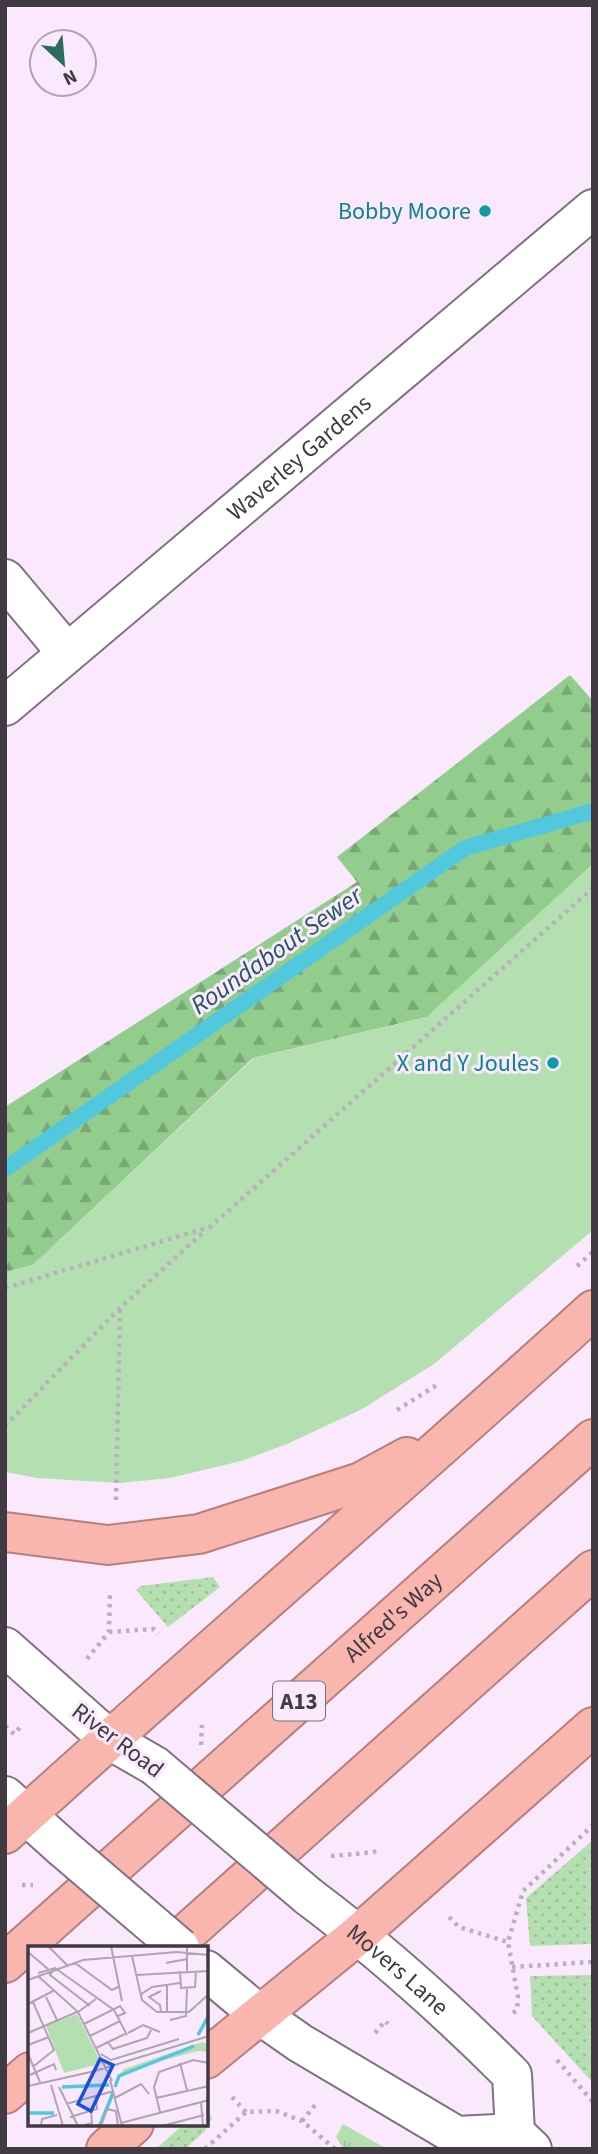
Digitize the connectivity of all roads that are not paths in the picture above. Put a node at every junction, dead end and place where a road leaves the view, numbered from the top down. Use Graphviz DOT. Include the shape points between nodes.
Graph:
graph roads {
  1 [pos="593,209"];
  2 [pos="5,579"];
  3 [pos="67,653"];
  4 [pos="5,706"];
  5 [pos="593,1310"];
  6 [pos="465,1427"];
  7 [pos="593,1439"];
  8 [pos="5,1532"];
  9 [pos="593,1570"];
  10 [pos="5,1647"];
  11 [pos="593,1727"];
  12 [pos="110,1740"];
  13 [pos="12,1815"];
  14 [pos="231,1831"];
  15 [pos="359,1934"];
  16 [pos="172,1946"];
  17 [pos="178,1946"];
  18 [pos="5,1963"];
  19 [pos="211,1975"];
  20 [pos="260,2015"];
  21 [pos="208,2057"];
  22 [pos="28,2074"];
  23 [pos="5,2094"];
  24 [pos="132,2126"];
  25 [pos="523,2141"];
  26 [pos="106,2149"];
  1 -- 3 [label="street, Waverley Gardens"];
  2 -- 3 [label="street"];
  3 -- 4 [label="street, Waverley Gardens"];
  5 -- 6 [label="highway"];
  6 -- 8 [label="highway" via="360,1482 199,1534 108,1545"];
  6 -- 12 [label="highway"];
  7 -- 18 [label="highway, Alfred's Way / A13"];
  9 -- 16 [label="highway"];
  10 -- 12 [label="street, River Road"];
  11 -- 15 [label="highway"];
  12 -- 13 [label="highway"];
  12 -- 14 [label="street, River Road, bridge" via="155,1766"];
  13 -- 17 [label="street, bridge" via="63,1848"];
  14 -- 15 [label="street, Movers Lane, bridge"];
  15 -- 20 [label="highway"];
  15 -- 25 [label="street, Movers Lane" via="512,2075"];
  19 -- 20 [label="street, Movers Lane"];
  20 -- 21 [label="highway"];
  20 -- 25 [label="street, Movers Lane" via="457,2136"];
  22 -- 23 [label="highway"];
  24 -- 26 [label="highway"];
}
